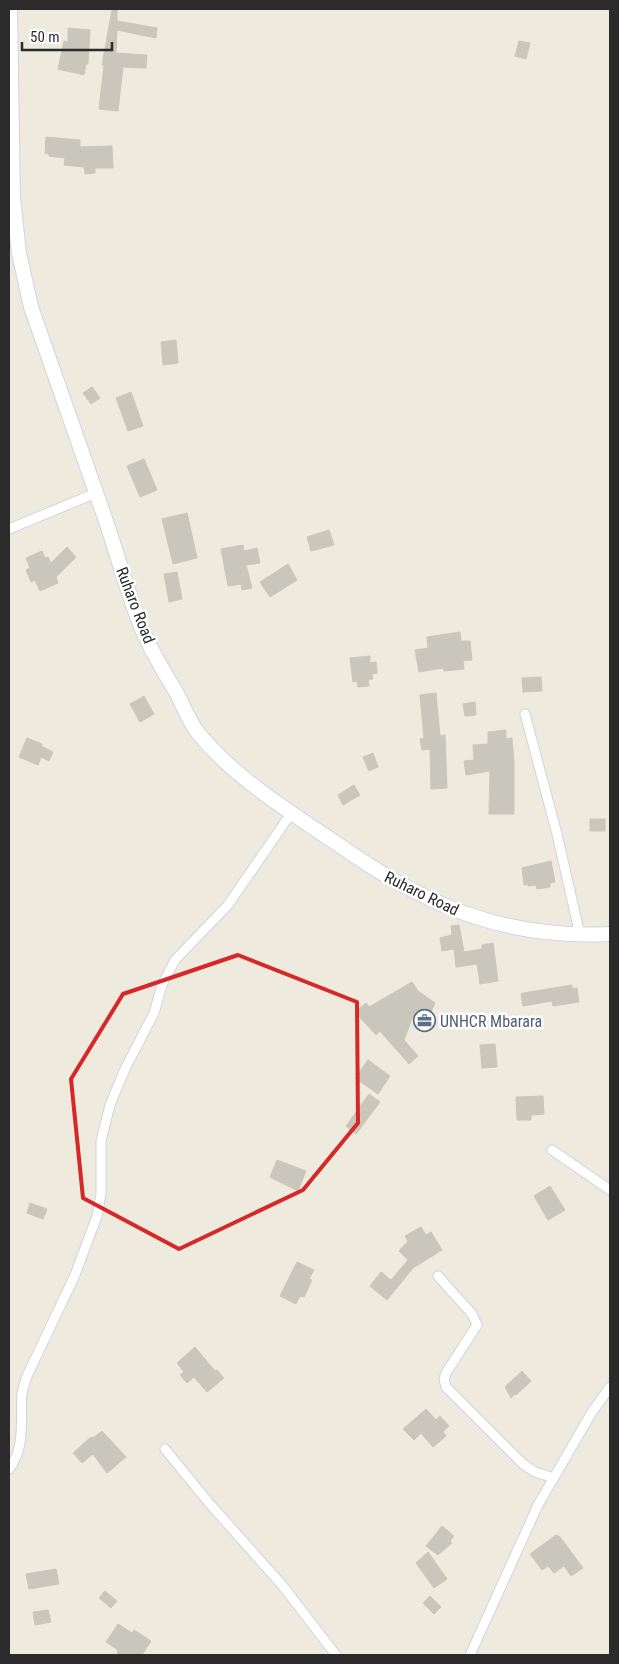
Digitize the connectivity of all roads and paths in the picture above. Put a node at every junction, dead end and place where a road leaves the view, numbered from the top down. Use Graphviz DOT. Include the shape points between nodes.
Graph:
graph roads {
  1 [pos="10,9"];
  2 [pos="10,47"];
  3 [pos="96,493"];
  4 [pos="9,529"];
  5 [pos="525,714"];
  6 [pos="292,812"];
  7 [pos="610,934"];
  8 [pos="580,936"];
  9 [pos="552,1150"];
  10 [pos="610,1190"];
  11 [pos="438,1276"];
  12 [pos="610,1387"];
  13 [pos="165,1449"];
  14 [pos="9,1470"];
  15 [pos="554,1478"];
  16 [pos="336,1655"];
  17 [pos="470,1655"];
  1 -- 2 [label="street, Ruharo Road"];
  2 -- 3 [label="street, Ruharo Road" via="13,198 19,253 31,307"];
  3 -- 4 [label="street"];
  3 -- 6 [label="street, Ruharo Road" via="145,635 197,731 241,775"];
  5 -- 8 [label="street"];
  6 -- 8 [label="street, Ruharo Road" via="394,880 439,904 479,920 511,928"];
  6 -- 14 [label="street" via="228,904 175,960 162,984 154,1012 125,1069 110,1105 101,1141 101,1194 97,1216 75,1275 27,1376 22,1392 21,1442"];
  7 -- 8 [label="street, Ruharo Road"];
  9 -- 10 [label="street"];
  11 -- 15 [label="street" via="472,1314 477,1325 446,1373 446,1386 523,1464"];
  12 -- 15 [label="street"];
  13 -- 16 [label="street" via="282,1585"];
  15 -- 17 [label="street" via="538,1505"];
}
